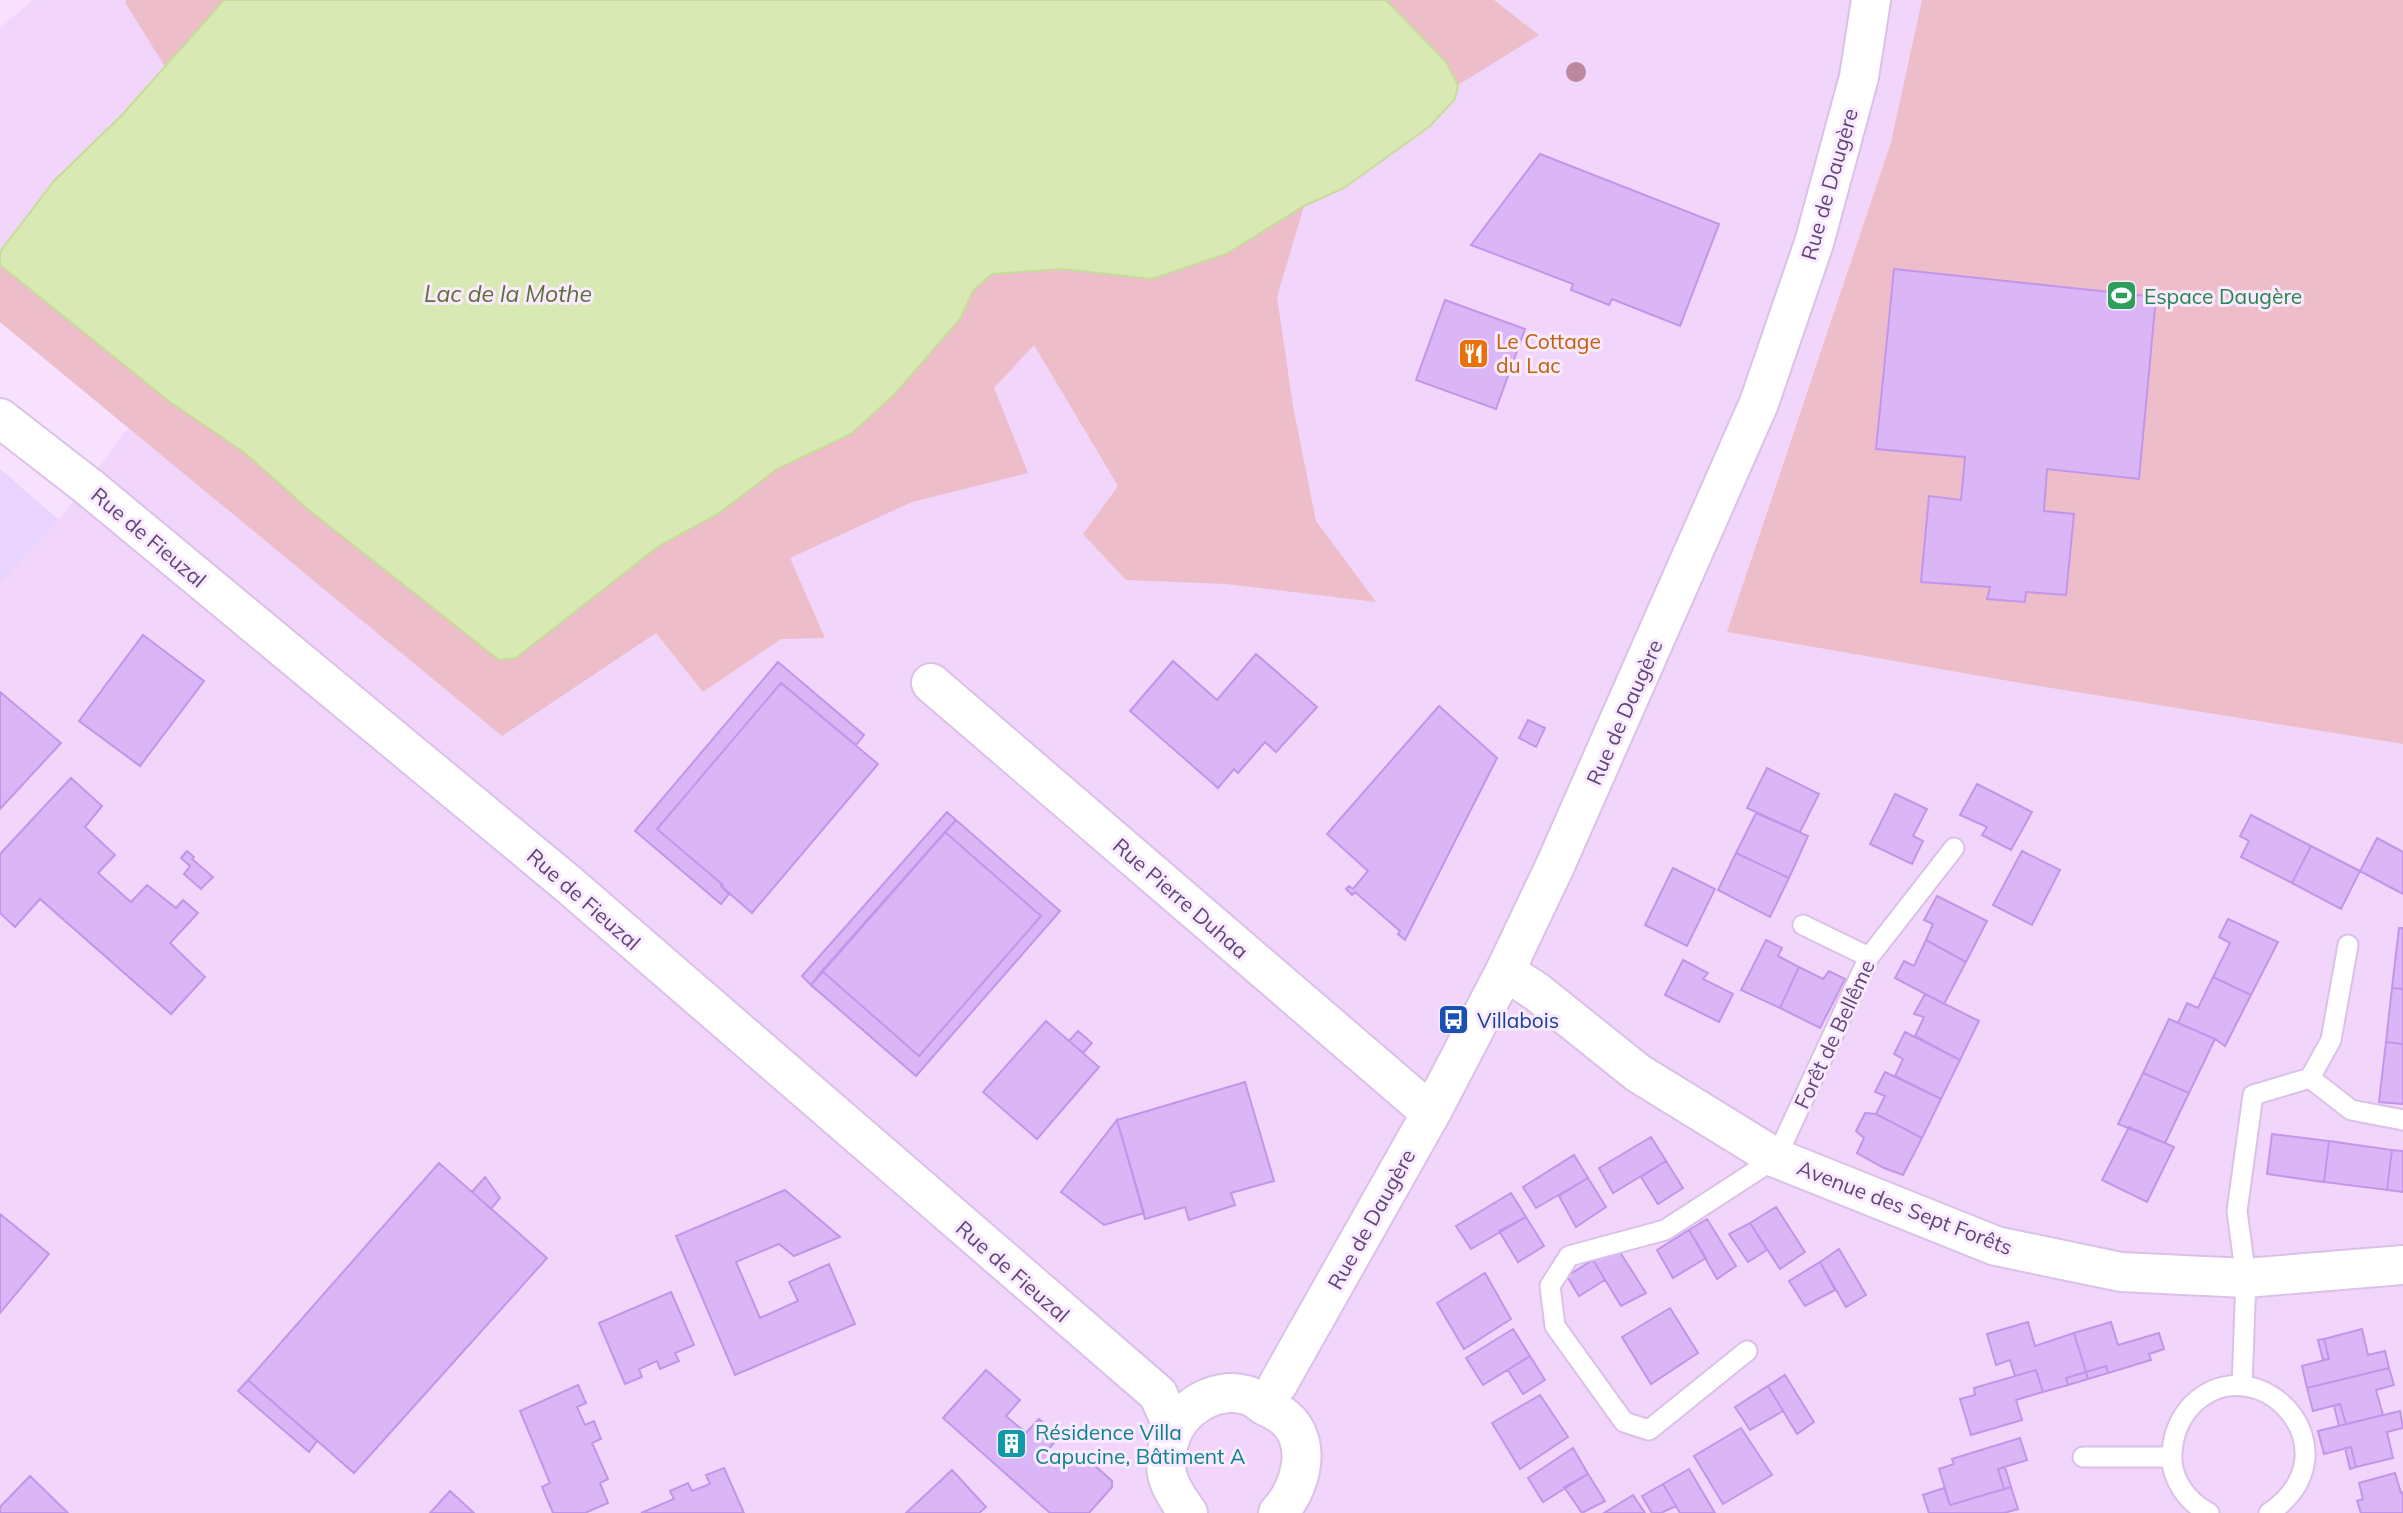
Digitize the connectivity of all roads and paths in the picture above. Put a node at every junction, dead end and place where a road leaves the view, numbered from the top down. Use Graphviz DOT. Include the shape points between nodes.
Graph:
graph roads {
  1 [pos="1871,0"];
  2 [pos="0,418"];
  3 [pos="931,683"];
  4 [pos="1954,848"];
  5 [pos="1803,925"];
  6 [pos="2348,944"];
  7 [pos="1869,957"];
  8 [pos="1506,971"];
  9 [pos="2310,1078"];
  10 [pos="1431,1113"];
  11 [pos="2403,1119"];
  12 [pos="1776,1158"];
  13 [pos="2403,1265"];
  14 [pos="2246,1278"];
  15 [pos="1747,1351"];
  16 [pos="2242,1386"];
  17 [pos="1270,1399"];
  18 [pos="1166,1411"];
  19 [pos="2083,1457"];
  20 [pos="2171,1457"];
  21 [pos="1293,1504"];
  22 [pos="1188,1513"];
  23 [pos="2208,1513"];
  24 [pos="2269,1513"];
  1 -- 8 [label="street, Rue de Daugère" via="1859,77 1814,243 1759,403"];
  2 -- 18 [label="street, Rue de Fieuzal" via="567,883"];
  3 -- 10 [label="street, Rue Pierre Duhaa"];
  4 -- 7 [label="lane, Forêt de Bellême"];
  5 -- 7 [label="lane"];
  6 -- 9 [label="lane" via="2331,1040"];
  7 -- 12 [label="lane, Forêt de Bellême"];
  8 -- 10 [label="street, Rue de Daugère"];
  8 -- 12 [label="street, Avenue des Sept Forêts" via="1638,1073"];
  9 -- 11 [label="lane" via="2351,1110"];
  9 -- 14 [label="lane" via="2253,1095 2237,1211"];
  10 -- 17 [label="street, Rue de Daugère"];
  12 -- 14 [label="street, Avenue des Sept Forêts" via="1996,1245 2121,1272"];
  12 -- 15 [label="lane" via="1665,1230 1569,1256 1550,1286 1555,1326 1624,1422 1649,1430"];
  13 -- 14 [label="street, Avenue des Sept Forêts"];
  14 -- 16 [label="lane"];
  16 -- 20 [label="lane" via="2199,1398 2183,1414"];
  16 -- 24 [label="lane" via="2264,1391 2282,1402 2304,1439 2299,1481 2288,1499"];
  17 -- 18 [label="street" via="1225,1394"];
  17 -- 21 [label="street" via="1295,1433 1301,1451"];
  18 -- 22 [label="street" via="1164,1457 1170,1488"];
  19 -- 20 [label="lane"];
  20 -- 23 [label="lane" via="2176,1479 2188,1498"];
}
